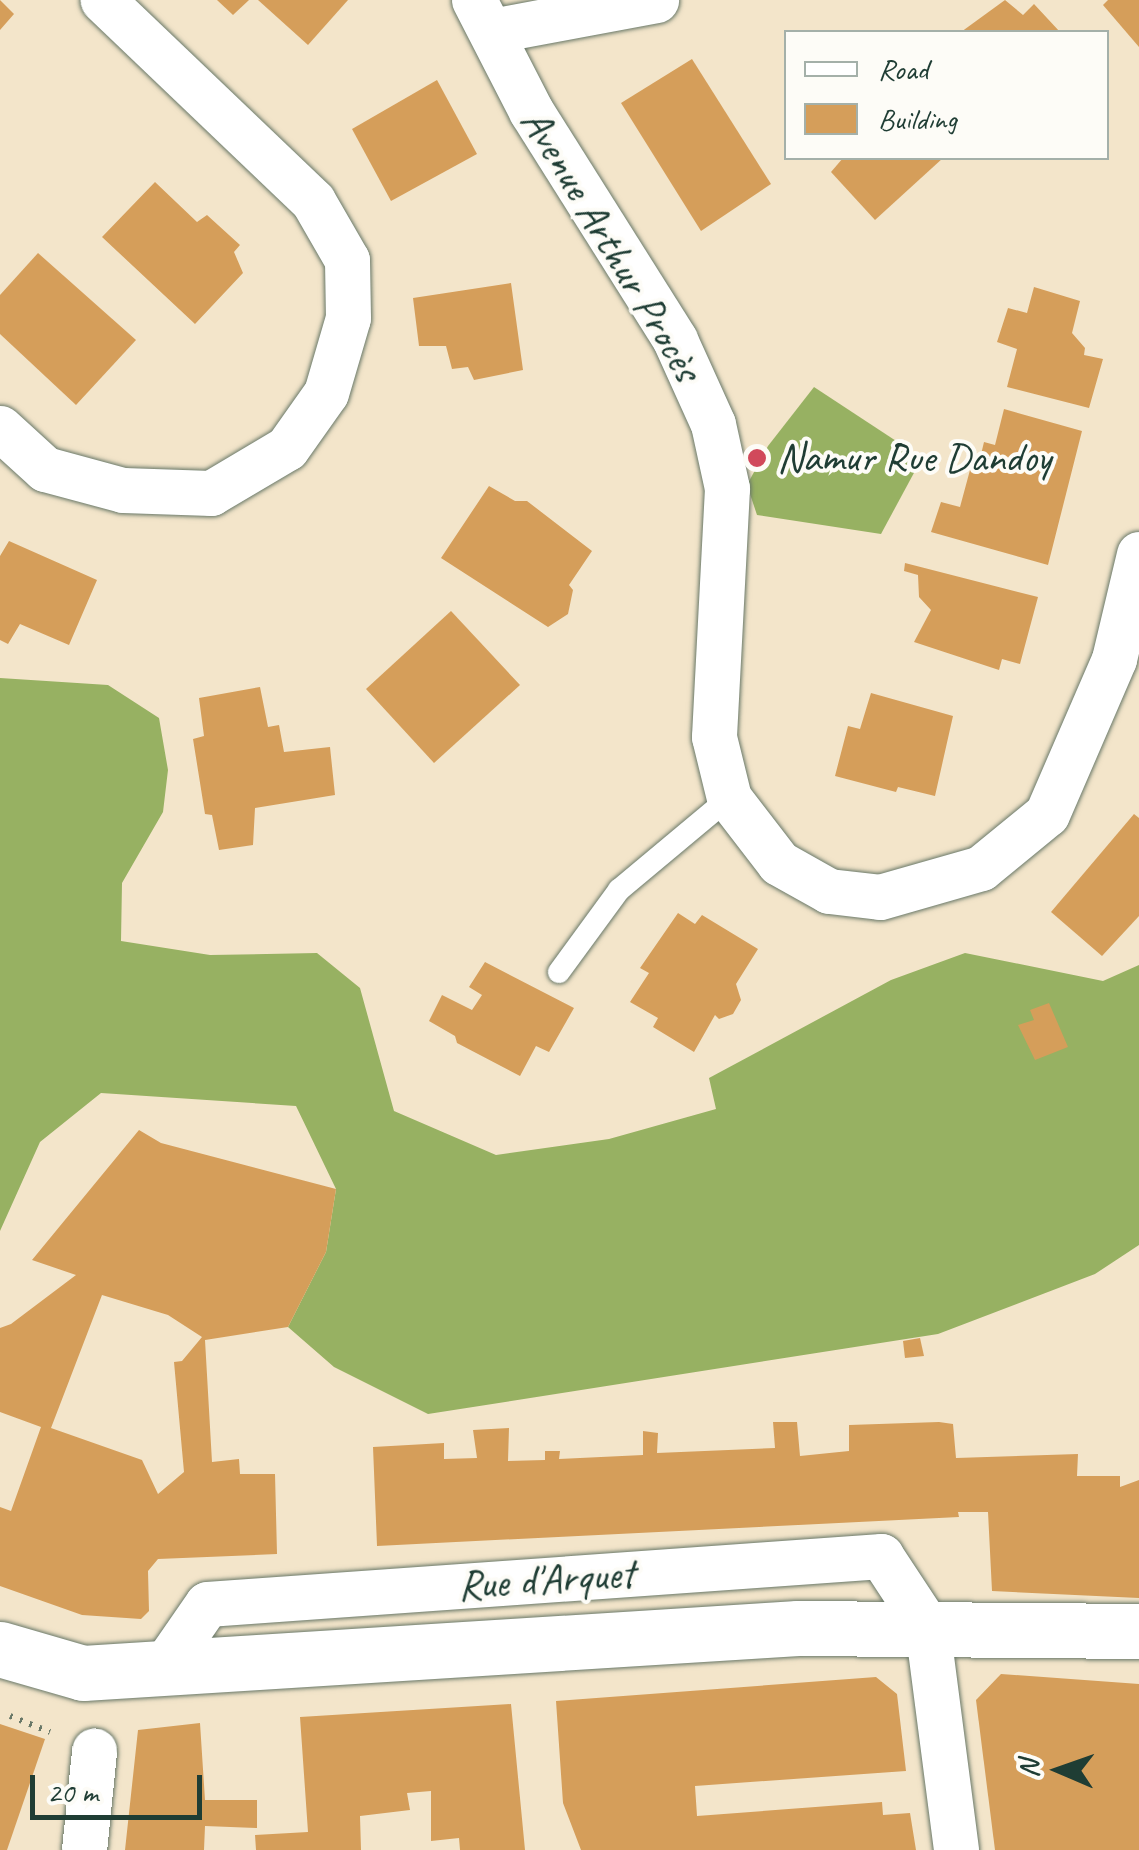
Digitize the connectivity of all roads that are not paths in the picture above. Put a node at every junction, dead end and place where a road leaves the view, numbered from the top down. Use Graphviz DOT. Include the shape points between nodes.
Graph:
graph roads {
  1 [pos="104,0"];
  2 [pos="656,0"];
  3 [pos="483,16"];
  4 [pos="0,428"];
  5 [pos="1139,554"];
  6 [pos="728,798"];
  7 [pos="559,972"];
  8 [pos="926,1626"];
  9 [pos="1139,1631"];
  10 [pos="0,1648"];
  11 [pos="94,1751"];
  12 [pos="84,1850"];
  13 [pos="956,1850"];
  1 -- 4 [label="street" via="313,200 347,260 348,318 326,394 287,448 211,493 123,490 45,468"];
  2 -- 3 [label="street"];
  3 -- 6 [label="street, Avenue Arthur Procès" via="530,111 675,340 713,424 727,488 714,738"];
  5 -- 6 [label="street, Avenue Arthur Procès" via="1114,659 1047,814 981,868 880,896 829,890 779,862"];
  6 -- 7 [label="lane" via="619,890"];
  8 -- 9 [label="street, Rue d'Arquet"];
  8 -- 10 [label="street, Rue d'Arquet" via="798,1628 82,1673"];
  8 -- 13 [label="street"];
  11 -- 12 [label="street"];
}
